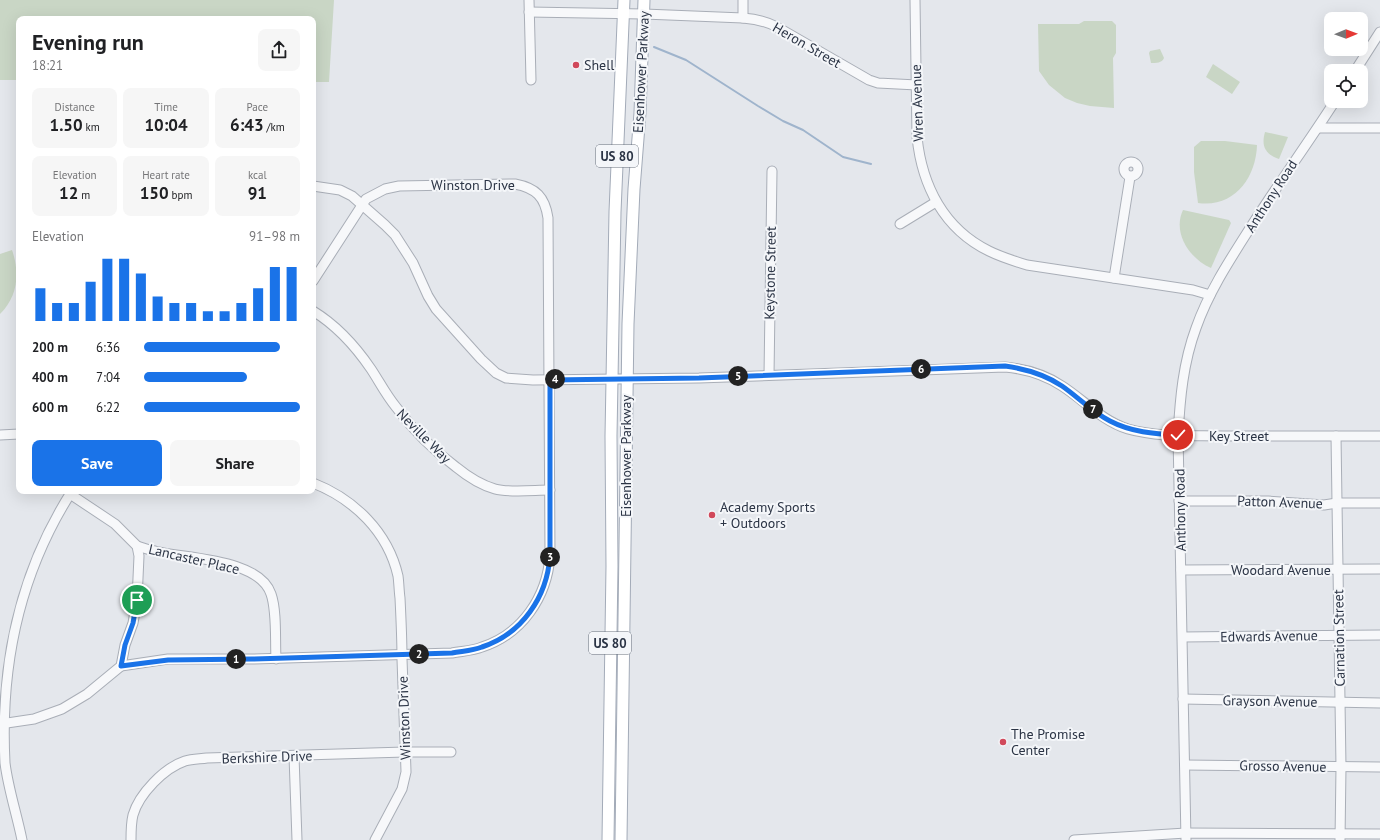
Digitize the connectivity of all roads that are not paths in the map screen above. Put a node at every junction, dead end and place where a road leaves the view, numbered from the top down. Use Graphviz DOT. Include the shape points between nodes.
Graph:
graph roads {
  1 [pos="528,0"];
  2 [pos="624,0"];
  3 [pos="644,0"];
  4 [pos="743,0"];
  5 [pos="915,0"];
  6 [pos="529,12"];
  7 [pos="623,14"];
  8 [pos="644,14"];
  9 [pos="743,18"];
  10 [pos="1380,32"];
  11 [pos="1359,64"];
  12 [pos="531,80"];
  13 [pos="917,85"];
  14 [pos="1331,108"];
  15 [pos="1318,128"];
  16 [pos="1380,128"];
  17 [pos="772,171"];
  18 [pos="1130,177"];
  19 [pos="316,186"];
  20 [pos="936,202"];
  21 [pos="363,206"];
  22 [pos="900,224"];
  23 [pos="316,276"];
  24 [pos="1114,278"];
  25 [pos="1210,295"];
  26 [pos="316,313"];
  27 [pos="769,375"];
  28 [pos="612,379"];
  29 [pos="626,379"];
  30 [pos="550,380"];
  31 [pos="16,434"];
  32 [pos="0,435"];
  33 [pos="1178,435"];
  34 [pos="1336,436"];
  35 [pos="1380,436"];
  36 [pos="316,484"];
  37 [pos="550,490"];
  38 [pos="70,494"];
  39 [pos="72,494"];
  40 [pos="1179,501"];
  41 [pos="1337,503"];
  42 [pos="1380,503"];
  43 [pos="137,546"];
  44 [pos="1380,569"];
  45 [pos="1181,570"];
  46 [pos="1338,570"];
  47 [pos="1380,635"];
  48 [pos="1338,636"];
  49 [pos="1183,637"];
  50 [pos="402,654"];
  51 [pos="276,658"];
  52 [pos="121,666"];
  53 [pos="1183,699"];
  54 [pos="1340,702"];
  55 [pos="1380,703"];
  56 [pos="1,724"];
  57 [pos="405,752"];
  58 [pos="451,752"];
  59 [pos="0,756"];
  60 [pos="294,756"];
  61 [pos="5,765"];
  62 [pos="1185,765"];
  63 [pos="1341,767"];
  64 [pos="1380,767"];
  65 [pos="1380,834"];
  66 [pos="1186,836"];
  67 [pos="1340,837"];
  68 [pos="1140,838"];
  69 [pos="22,840"];
  70 [pos="131,840"];
  71 [pos="297,840"];
  72 [pos="375,840"];
  73 [pos="608,840"];
  74 [pos="621,840"];
  75 [pos="1074,840"];
  1 -- 6 [label="street"];
  2 -- 7 [label="main road, Eisenhower Parkway / US 80"];
  3 -- 8 [label="main road, Eisenhower Parkway / US 80"];
  4 -- 9 [label="street"];
  5 -- 13 [label="street, Wren Avenue"];
  6 -- 7 [label="street, Heron Street"];
  6 -- 12 [label="street"];
  7 -- 8 [label="street, Heron Street"];
  7 -- 28 [label="main road, Eisenhower Parkway / US 80" via="615,212"];
  8 -- 9 [label="street, Heron Street"];
  8 -- 29 [label="main road, Eisenhower Parkway / US 80"];
  9 -- 13 [label="street, Heron Street" via="765,21 868,80"];
  10 -- 11 [label="street"];
  13 -- 20 [label="street, Wren Avenue" via="919,152 924,174"];
  14 -- 15 [label="street, Anthony Road"];
  15 -- 16 [label="street"];
  15 -- 25 [label="street, Anthony Road" via="1281,180"];
  17 -- 27 [label="street, Keystone Street"];
  18 -- 24 [label="street"];
  19 -- 21 [label="street, Key Street" via="340,190"];
  20 -- 22 [label="street"];
  20 -- 24 [label="street, Wren Avenue" via="969,238 1003,257 1027,265"];
  21 -- 23 [label="street, Winston Drive"];
  21 -- 30 [label="street, Key Street" via="385,225 404,248 436,309 496,373 506,378"];
  21 -- 30 [label="street, Winston Drive" via="366,199 376,193 399,186 515,184 535,192 542,199 548,218"];
  24 -- 25 [label="street, Wren Avenue"];
  25 -- 33 [label="street, Anthony Road" via="1196,328 1183,375"];
  26 -- 37 [label="street, Neville Way" via="334,327 360,354 395,406 445,459 469,477 495,489"];
  27 -- 29 [label="street, Key Street"];
  27 -- 33 [label="street, Key Street" via="1016,368 1046,377 1108,420 1126,428"];
  28 -- 29 [label="street, Key Street"];
  28 -- 30 [label="street, Key Street"];
  28 -- 73 [label="main road, Eisenhower Parkway / US 80"];
  29 -- 74 [label="main road, Eisenhower Parkway / US 80"];
  30 -- 37 [label="street, Winston Drive"];
  31 -- 32 [label="street"];
  33 -- 34 [label="street, Key Street"];
  33 -- 40 [label="street, Anthony Road"];
  34 -- 35 [label="street, Key Street"];
  34 -- 41 [label="street, Carnation Street"];
  36 -- 50 [label="street, Winston Drive" via="357,508 369,520 392,557 398,577"];
  37 -- 50 [label="street, Winston Drive" via="549,568 542,592 524,620 507,635 478,649 452,653"];
  38 -- 56 [label="street" via="41,546 18,608 5,663"];
  39 -- 43 [label="street" via="115,524"];
  40 -- 41 [label="street, Patton Avenue"];
  40 -- 45 [label="street, Anthony Road"];
  41 -- 42 [label="street, Patton Avenue"];
  41 -- 46 [label="street, Carnation Street"];
  43 -- 51 [label="street, Lancaster Place" via="155,552 218,561 252,573 262,580 273,600"];
  43 -- 52 [label="street" via="137,600"];
  44 -- 46 [label="street, Woodard Avenue"];
  45 -- 46 [label="street, Woodard Avenue"];
  45 -- 49 [label="street, Anthony Road"];
  46 -- 48 [label="street, Carnation Street"];
  47 -- 48 [label="street, Edwards Avenue"];
  48 -- 49 [label="street, Edwards Avenue"];
  48 -- 54 [label="street, Carnation Street"];
  49 -- 53 [label="street, Anthony Road"];
  50 -- 51 [label="street, Winston Drive"];
  50 -- 57 [label="street, Winston Drive"];
  51 -- 52 [label="street, Winston Drive" via="168,660"];
  52 -- 56 [label="street" via="87,694 62,709 34,719"];
  53 -- 54 [label="street, Grayson Avenue"];
  53 -- 62 [label="street, Anthony Road"];
  54 -- 55 [label="street, Grayson Avenue"];
  54 -- 63 [label="street, Carnation Street"];
  56 -- 61 [label="street"];
  57 -- 58 [label="street, Berkshire Drive"];
  57 -- 60 [label="street, Berkshire Drive"];
  57 -- 72 [label="street, Winston Drive" via="406,772 403,785"];
  59 -- 61 [label="street"];
  60 -- 70 [label="street, Berkshire Drive" via="206,758 186,760 176,765 157,780 138,803 133,816"];
  60 -- 71 [label="street"];
  61 -- 69 [label="street"];
  62 -- 63 [label="street, Grosso Avenue"];
  62 -- 66 [label="street, Anthony Road"];
  63 -- 64 [label="street, Grosso Avenue"];
  63 -- 67 [label="street, Carnation Street"];
  65 -- 67 [label="street"];
  66 -- 67 [label="street"];
  66 -- 68 [label="street"];
  68 -- 75 [label="street"];
}
